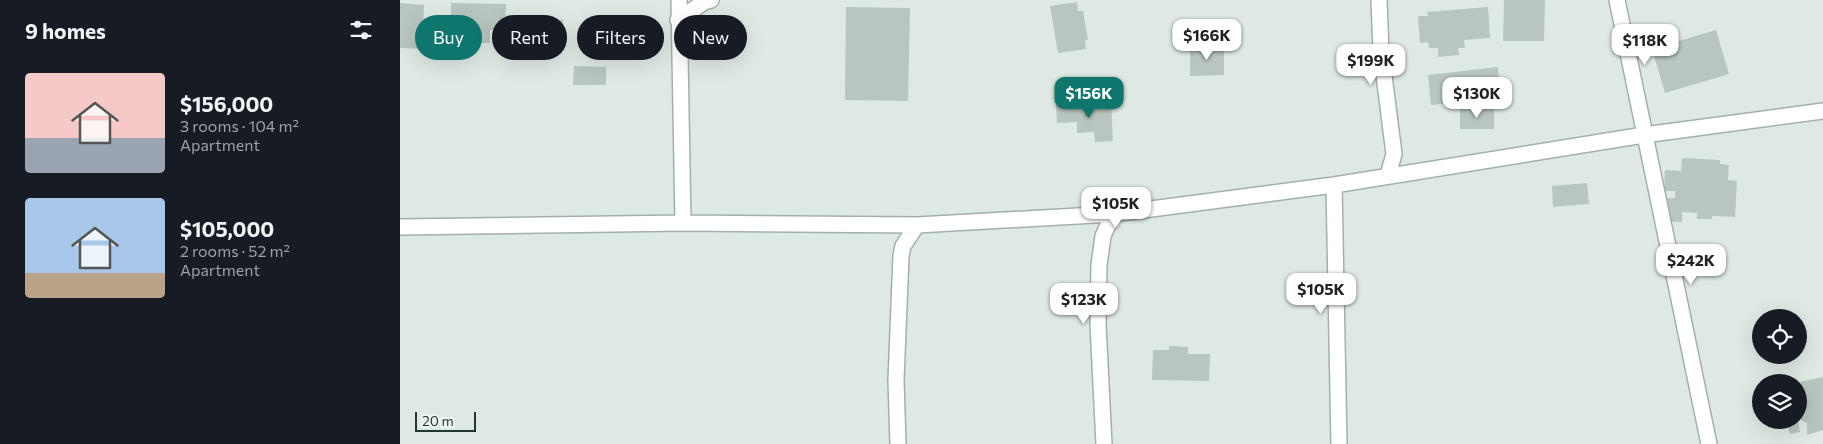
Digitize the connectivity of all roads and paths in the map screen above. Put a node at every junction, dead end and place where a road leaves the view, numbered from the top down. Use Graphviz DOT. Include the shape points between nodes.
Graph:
graph roads {
  1 [pos="679,0"];
  2 [pos="712,0"];
  3 [pos="1379,0"];
  4 [pos="1617,0"];
  5 [pos="678,15"];
  6 [pos="685,15"];
  7 [pos="679,60"];
  8 [pos="1823,111"];
  9 [pos="1644,135"];
  10 [pos="1388,175"];
  11 [pos="1334,185"];
  12 [pos="1113,214"];
  13 [pos="683,223"];
  14 [pos="917,225"];
  15 [pos="400,227"];
  16 [pos="898,444"];
  17 [pos="1104,444"];
  18 [pos="1339,444"];
  19 [pos="1708,444"];
  1 -- 5 [label="street"];
  2 -- 6 [label="street"];
  3 -- 10 [label="street" via="1381,52 1394,154"];
  4 -- 9 [label="street"];
  7 -- 13 [label="street"];
  8 -- 9 [label="street"];
  9 -- 10 [label="street"];
  9 -- 19 [label="street"];
  10 -- 11 [label="street"];
  11 -- 12 [label="street"];
  11 -- 18 [label="street"];
  12 -- 14 [label="street"];
  12 -- 17 [label="street" via="1103,236 1100,265 1098,324"];
  13 -- 14 [label="street"];
  13 -- 15 [label="street"];
  14 -- 16 [label="street" via="903,246 901,256 896,380"];
}
